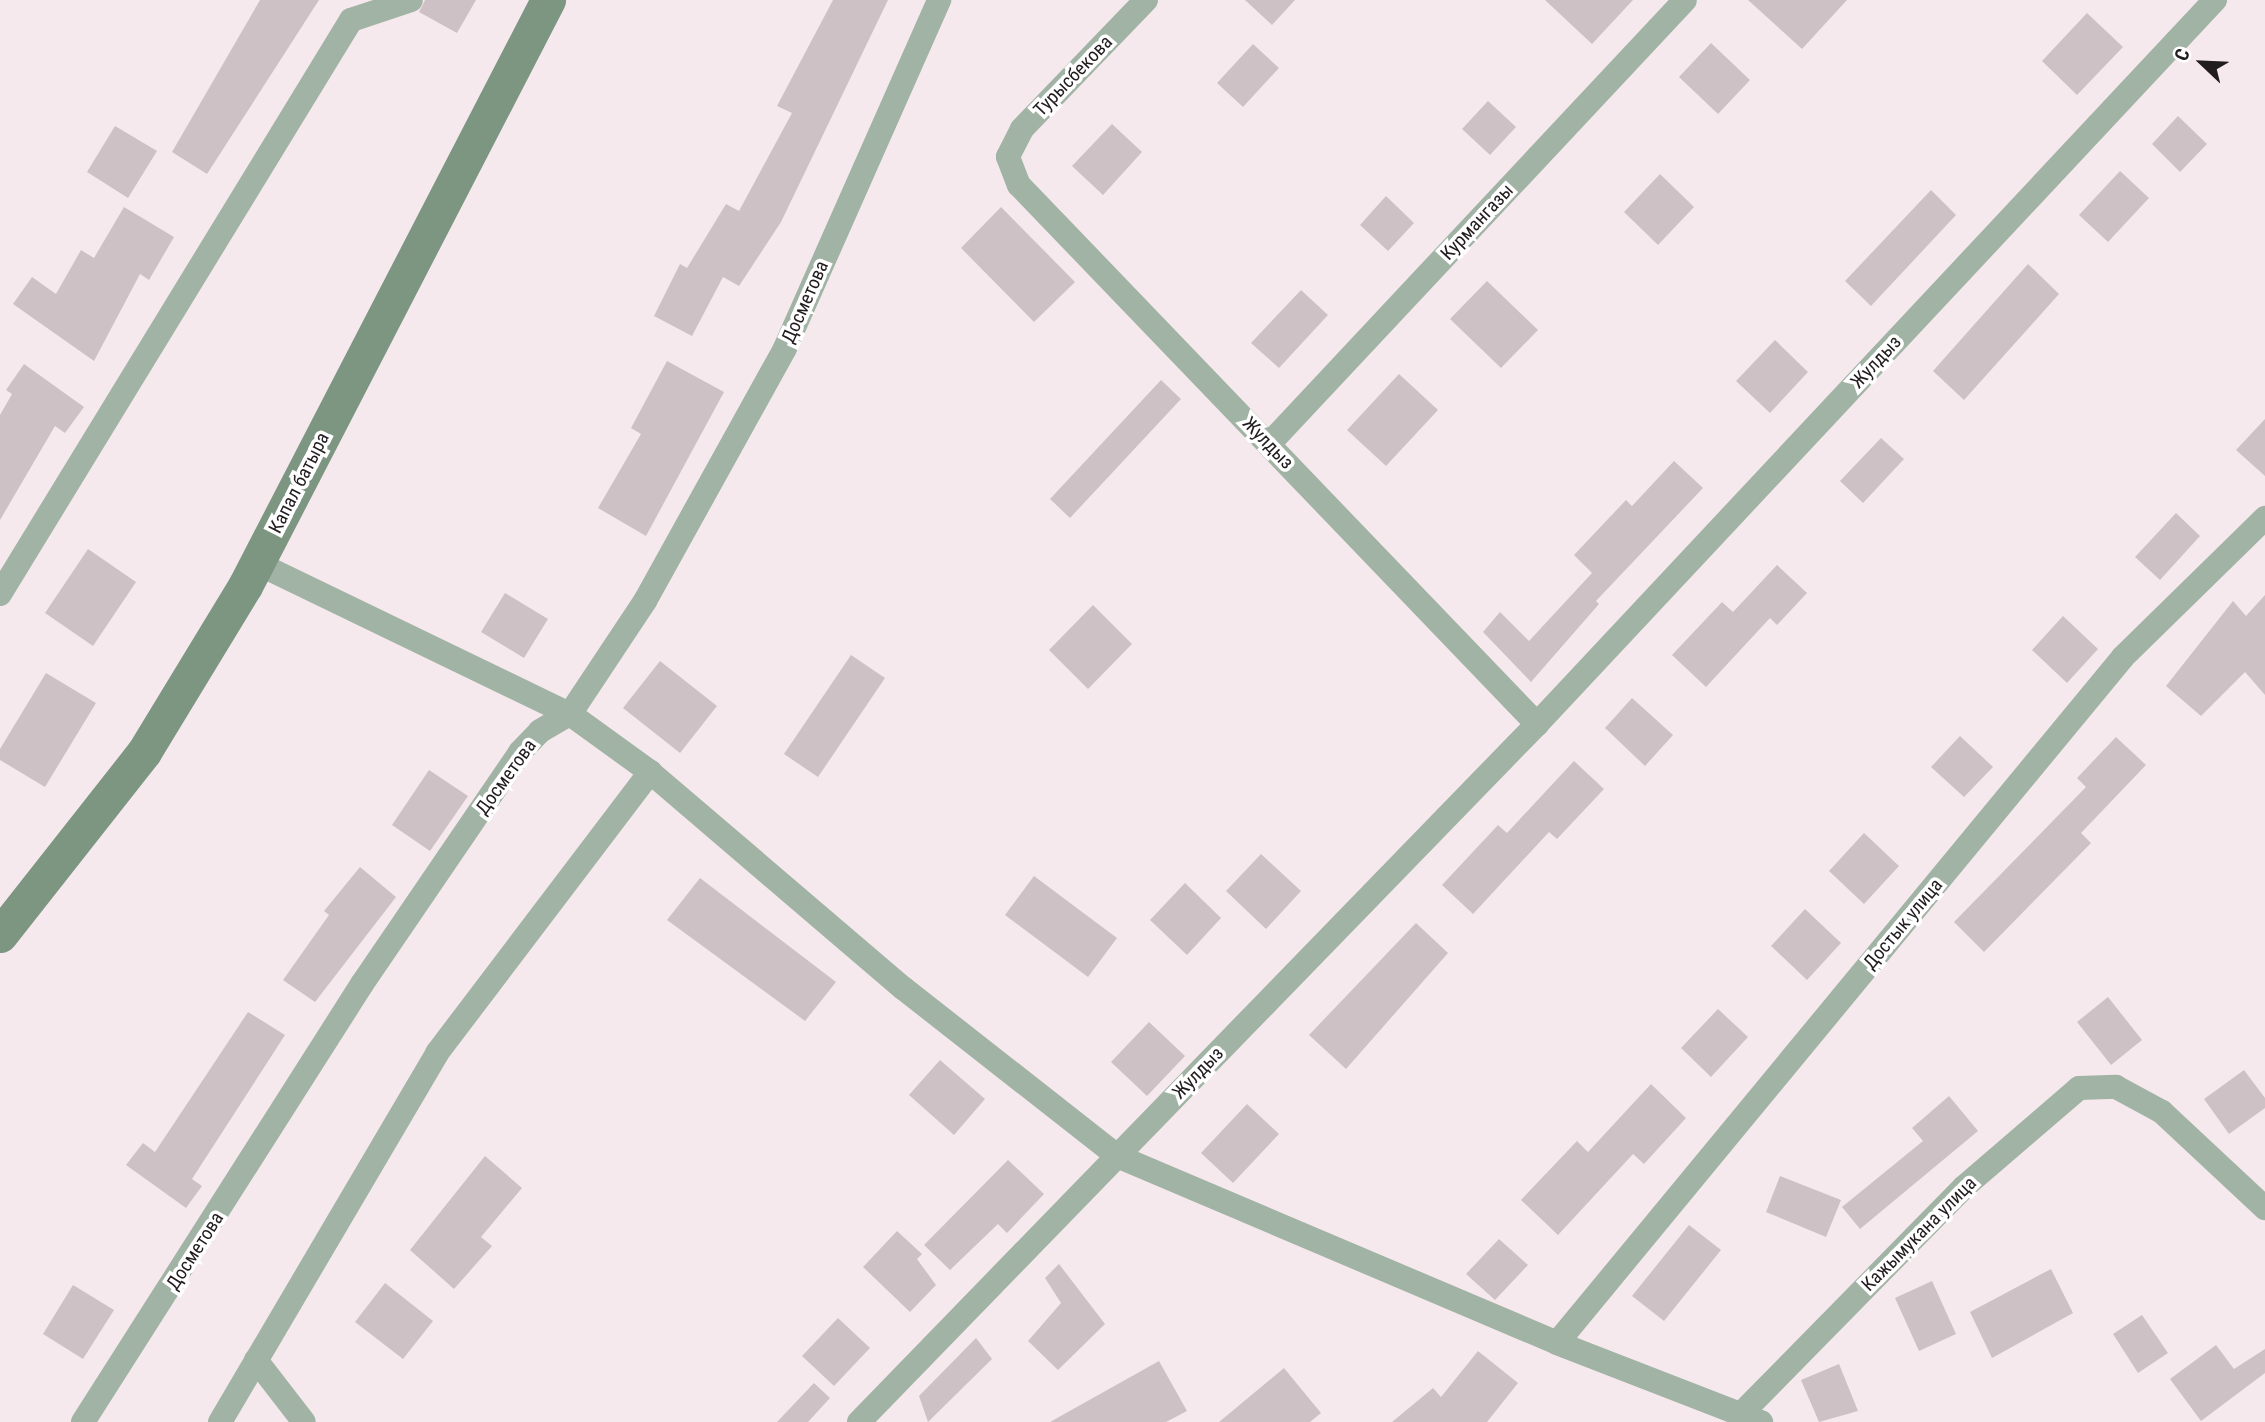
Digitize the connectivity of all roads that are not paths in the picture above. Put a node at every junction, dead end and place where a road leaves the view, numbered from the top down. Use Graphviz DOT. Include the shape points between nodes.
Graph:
graph roads {
  1 [pos="411,0"];
  2 [pos="548,0"];
  3 [pos="939,0"];
  4 [pos="1146,0"];
  5 [pos="1685,0"];
  6 [pos="2215,0"];
  7 [pos="1008,157"];
  8 [pos="1269,444"];
  9 [pos="2265,518"];
  10 [pos="257,563"];
  11 [pos="0,594"];
  12 [pos="570,714"];
  13 [pos="1537,724"];
  14 [pos="650,772"];
  15 [pos="3,925"];
  16 [pos="1117,1156"];
  17 [pos="2265,1208"];
  18 [pos="1557,1343"];
  19 [pos="256,1360"];
  20 [pos="1751,1418"];
  21 [pos="83,1422"];
  22 [pos="220,1422"];
  23 [pos="304,1422"];
  24 [pos="859,1422"];
  1 -- 11 [label="street" via="351,20"];
  2 -- 10 [label="main road, Капал батыра"];
  3 -- 12 [label="street, Досметова" via="785,348 651,590"];
  4 -- 7 [label="street, Турысбекова" via="1022,129"];
  5 -- 8 [label="street, Курмангазы"];
  6 -- 13 [label="street, Жулдыз"];
  7 -- 8 [label="street, Жулдыз" via="1019,185"];
  8 -- 13 [label="street, Жулдыз"];
  9 -- 18 [label="street, Достык улица" via="2123,657"];
  10 -- 12 [label="street"];
  10 -- 15 [label="main road, Капал батыра" via="144,752"];
  12 -- 14 [label="street"];
  12 -- 21 [label="street, Досметова" via="540,731 520,752 362,984"];
  13 -- 16 [label="street, Жулдыз"];
  14 -- 16 [label="street" via="903,988"];
  14 -- 19 [label="street" via="437,1053"];
  16 -- 18 [label="street"];
  16 -- 24 [label="street, Жулдыз"];
  17 -- 20 [label="street, Кажымукана улица" via="2162,1112 2116,1087 2079,1088 1964,1187"];
  18 -- 20 [label="street"];
  19 -- 22 [label="street"];
  19 -- 23 [label="street"];
}
